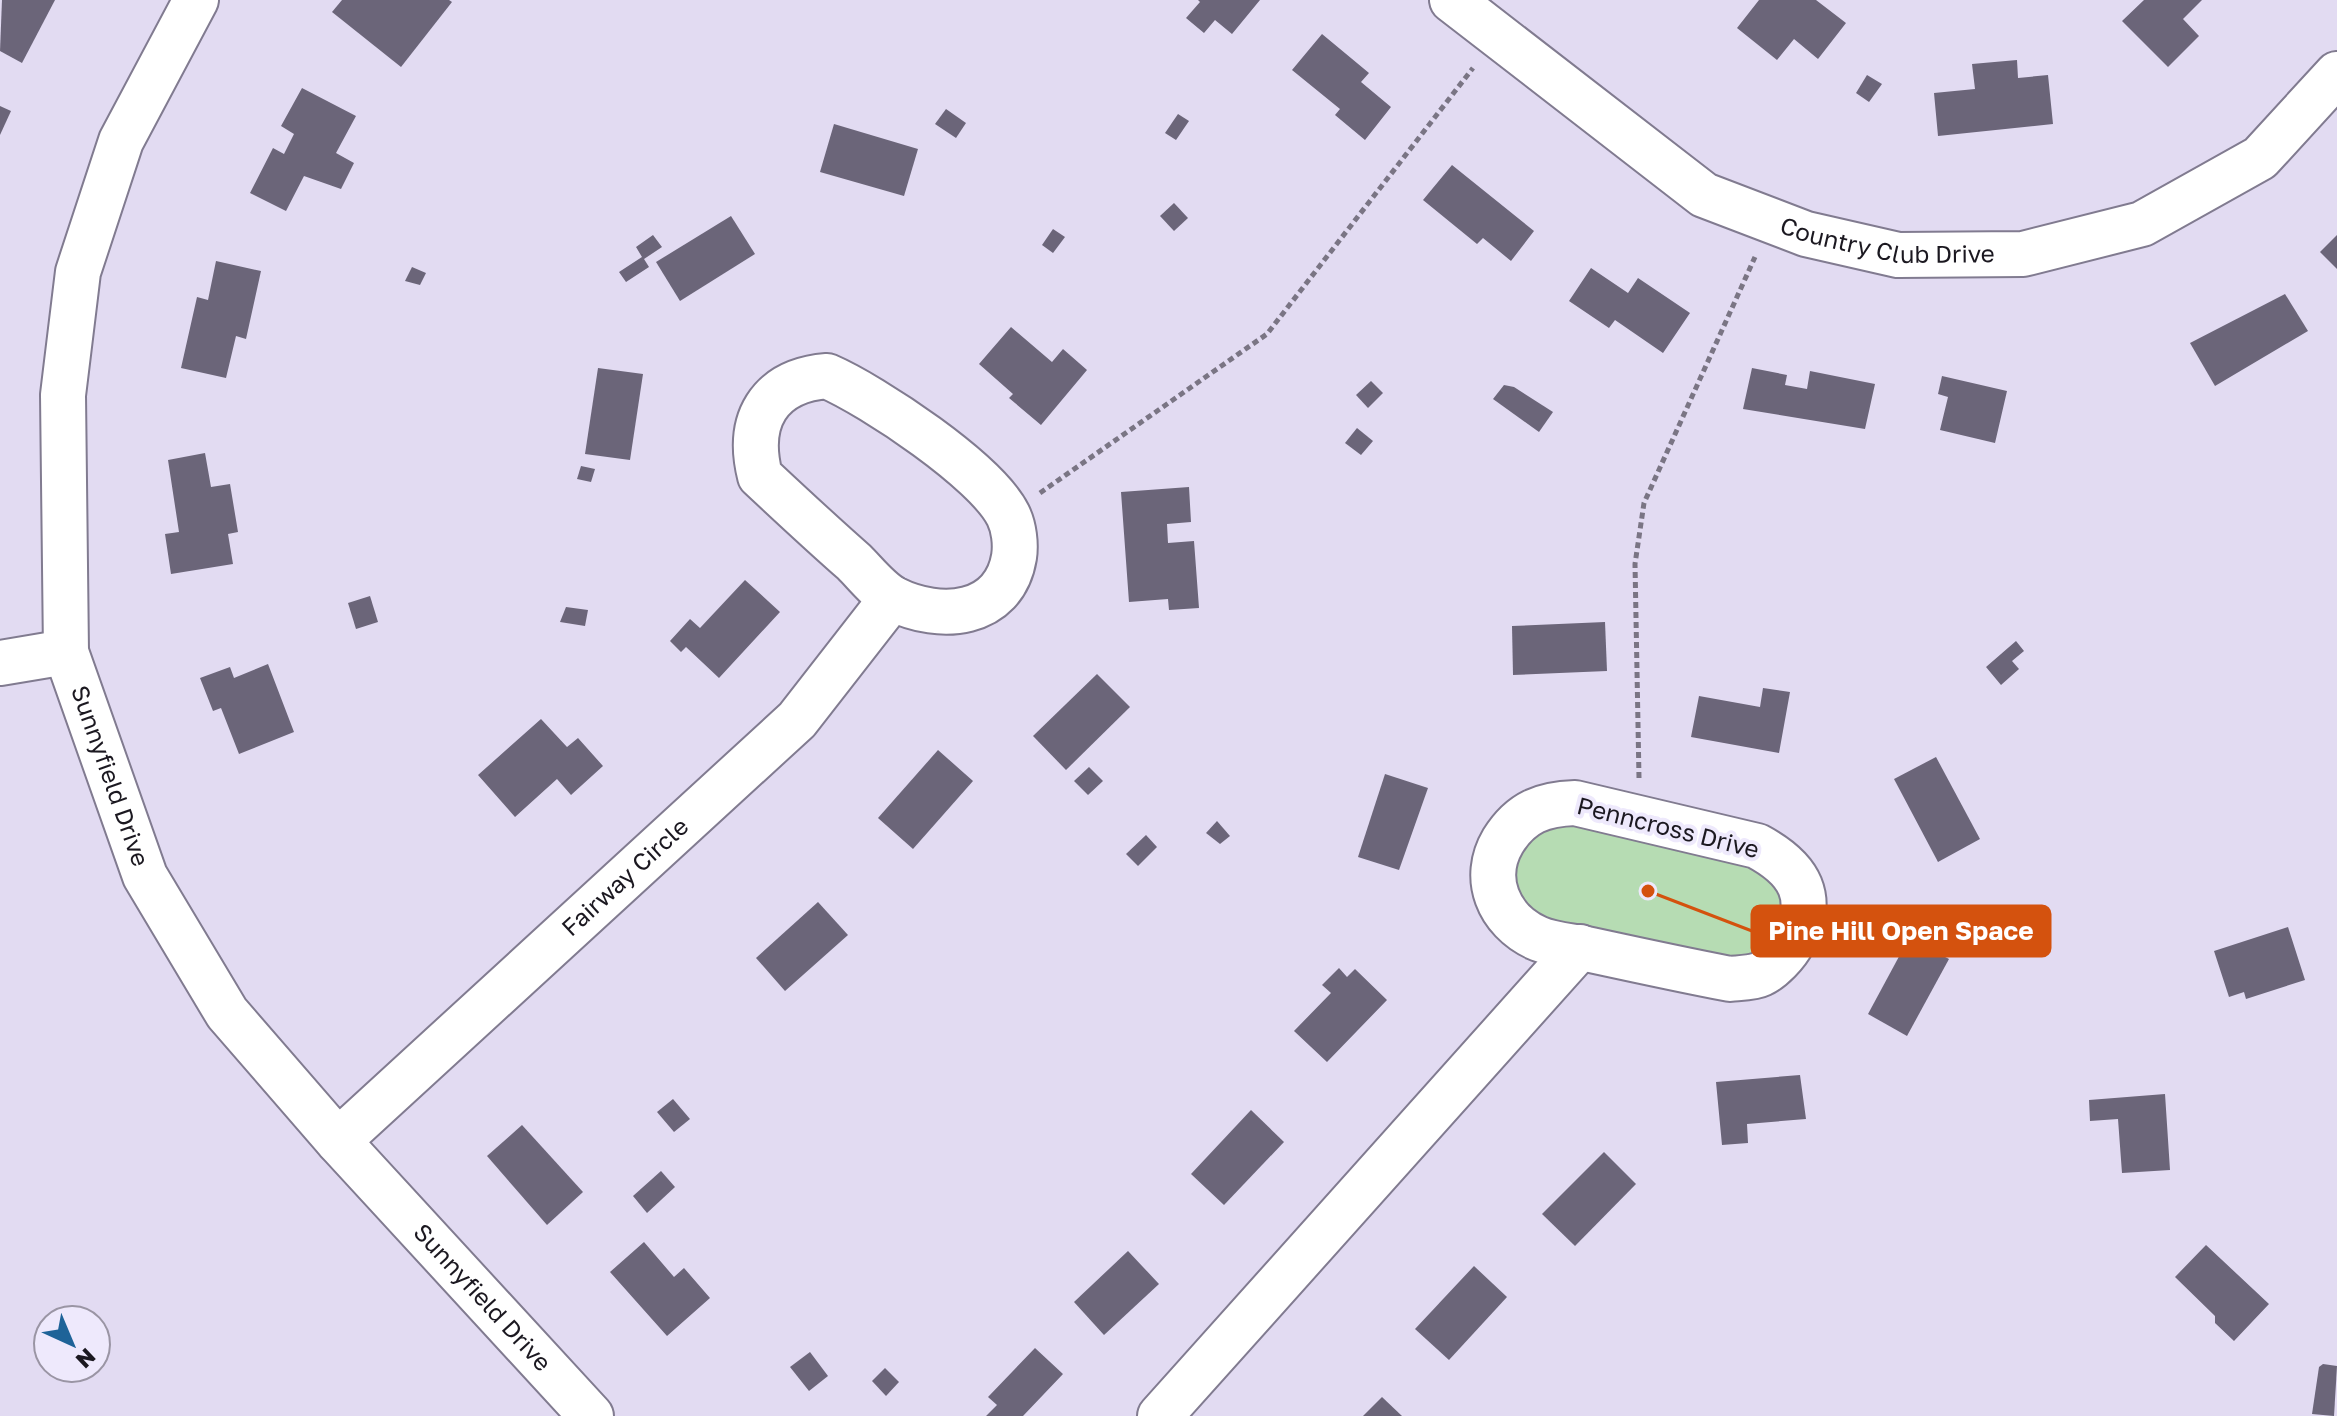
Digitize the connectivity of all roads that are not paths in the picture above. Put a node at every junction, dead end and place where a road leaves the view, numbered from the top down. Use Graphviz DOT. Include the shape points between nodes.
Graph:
graph roads {
  1 [pos="196,0"];
  2 [pos="1452,0"];
  3 [pos="2337,74"];
  4 [pos="892,598"];
  5 [pos="66,652"];
  6 [pos="0,663"];
  7 [pos="1580,947"];
  8 [pos="338,1141"];
  9 [pos="591,1416"];
  10 [pos="1160,1416"];
  1 -- 5 [label="street, Sunnyfield Drive" via="121,141 78,272 63,395"];
  2 -- 3 [label="street, Country Club Drive" via="1704,195 1806,234 1898,255 2023,254 2142,224 2260,158"];
  4 -- 4 [label="street" via="760,476 755,430 780,391 800,378 827,376 855,389 968,470 1008,515 1016,545 1012,569 999,592 980,607 930,612"];
  4 -- 8 [label="street, Fairway Circle" via="797,720"];
  5 -- 6 [label="street"];
  5 -- 8 [label="street, Sunnyfield Drive" via="145,876 227,1013"];
  7 -- 7 [label="street, Penncross Drive" via="1730,979 1761,974 1789,950 1803,923 1805,896 1779,858 1757,846 1575,803 1546,804 1524,815 1503,842 1493,869 1495,897 1510,919 1537,938"];
  7 -- 10 [label="street"];
  8 -- 9 [label="street, Sunnyfield Drive"];
}
